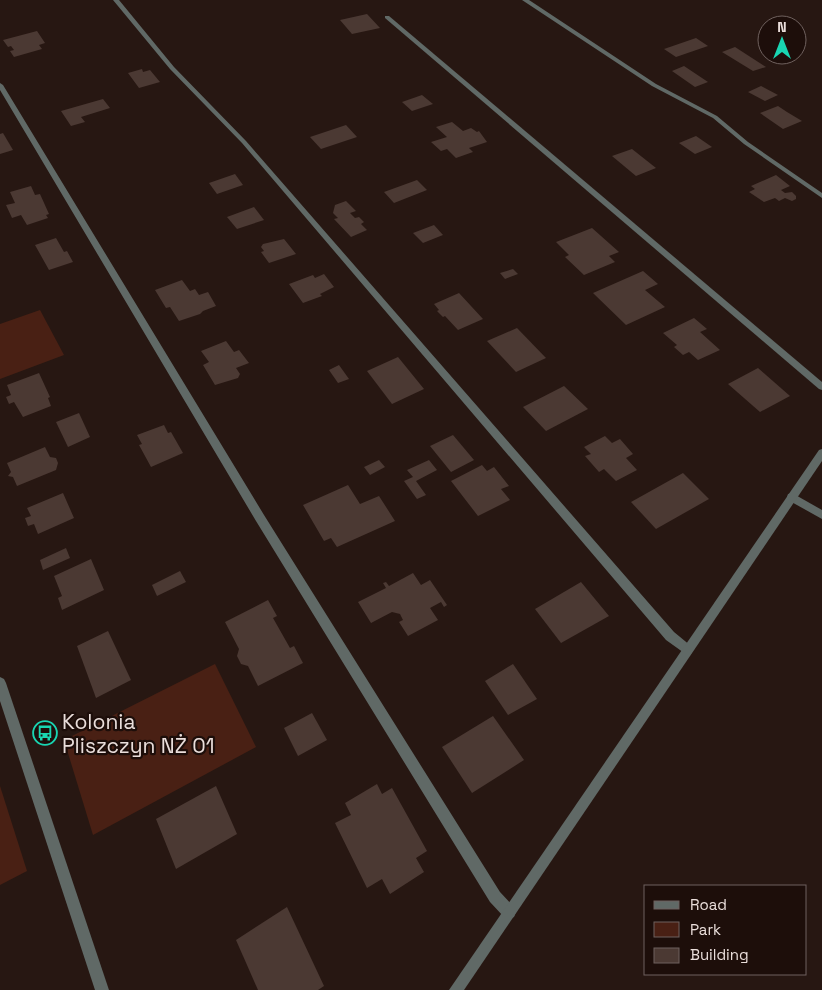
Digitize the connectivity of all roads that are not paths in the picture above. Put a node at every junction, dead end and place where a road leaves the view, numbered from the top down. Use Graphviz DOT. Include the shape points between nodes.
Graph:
graph roads {
  1 [pos="116,0"];
  2 [pos="525,0"];
  3 [pos="386,16"];
  4 [pos="0,85"];
  5 [pos="822,196"];
  6 [pos="822,387"];
  7 [pos="822,453"];
  8 [pos="792,497"];
  9 [pos="822,515"];
  10 [pos="687,650"];
  11 [pos="0,683"];
  12 [pos="510,912"];
  13 [pos="102,990"];
  14 [pos="456,990"];
  1 -- 10 [label="street" via="172,68 256,156 670,636"];
  2 -- 5 [label="street" via="654,84 715,117 746,143"];
  3 -- 6 [label="street"];
  4 -- 12 [label="street" via="260,518 495,896"];
  7 -- 8 [label="street"];
  8 -- 9 [label="street"];
  8 -- 10 [label="street"];
  10 -- 12 [label="street"];
  11 -- 13 [label="street"];
  12 -- 14 [label="street"];
}
